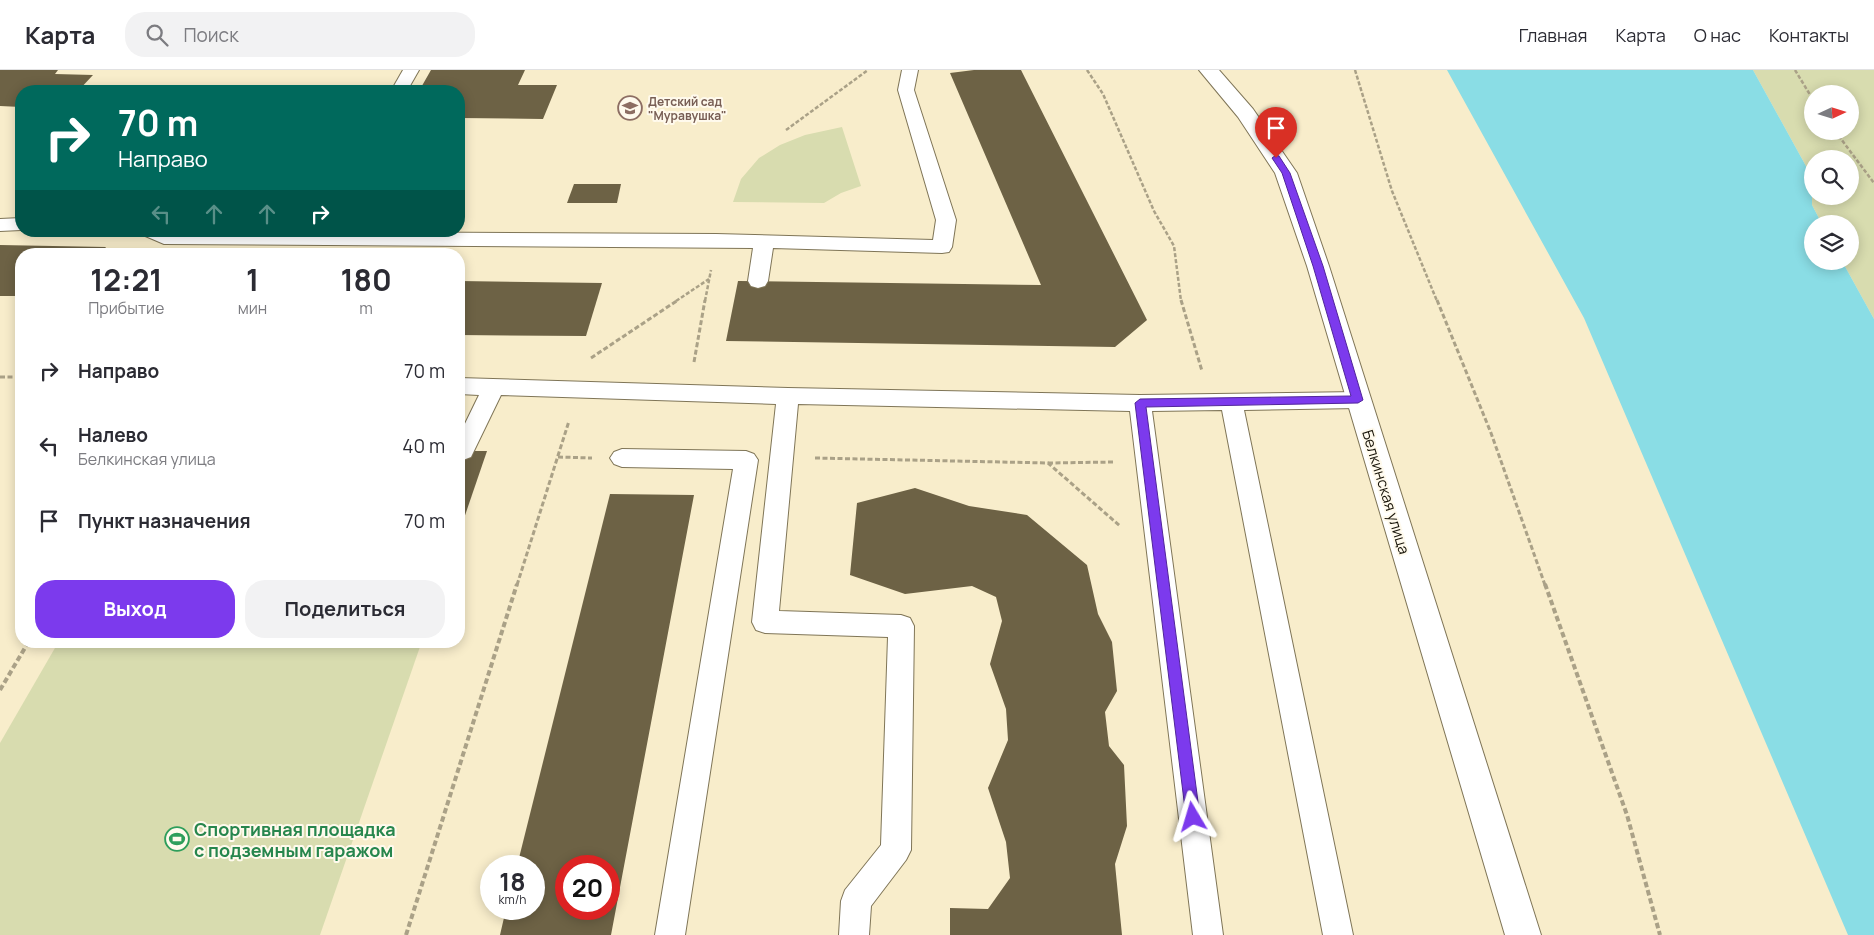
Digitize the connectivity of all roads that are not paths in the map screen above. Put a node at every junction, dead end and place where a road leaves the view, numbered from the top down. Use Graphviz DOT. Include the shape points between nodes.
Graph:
graph roads {
  1 [pos="411,70"];
  2 [pos="910,70"];
  3 [pos="1209,70"];
  4 [pos="402,85"];
  5 [pos="15,224"];
  6 [pos="0,225"];
  7 [pos="162,237"];
  8 [pos="764,242"];
  9 [pos="758,281"];
  10 [pos="465,386"];
  11 [pos="494,386"];
  12 [pos="788,396"];
  13 [pos="1358,400"];
  14 [pos="1222,402"];
  15 [pos="1140,403"];
  16 [pos="465,447"];
  17 [pos="622,458"];
  18 [pos="670,935"];
  19 [pos="854,935"];
  20 [pos="1208,935"];
  21 [pos="1338,935"];
  22 [pos="1523,935"];
  1 -- 4 [label="lane"];
  2 -- 8 [label="lane" via="906,90 946,220 942,247"];
  3 -- 13 [label="street, Белкинская улица" via="1246,113 1286,173"];
  5 -- 6 [label="lane"];
  7 -- 8 [label="lane"];
  8 -- 9 [label="lane"];
  10 -- 11 [label="lane"];
  11 -- 12 [label="lane"];
  11 -- 16 [label="lane"];
  12 -- 15 [label="lane"];
  12 -- 19 [label="lane" via="765,622 901,626 896,850 856,901"];
  13 -- 14 [label="lane"];
  13 -- 22 [label="street, Белкинская улица"];
  14 -- 15 [label="lane"];
  14 -- 21 [label="lane"];
  15 -- 20 [label="lane"];
  17 -- 18 [label="lane" via="746,460"];
}
